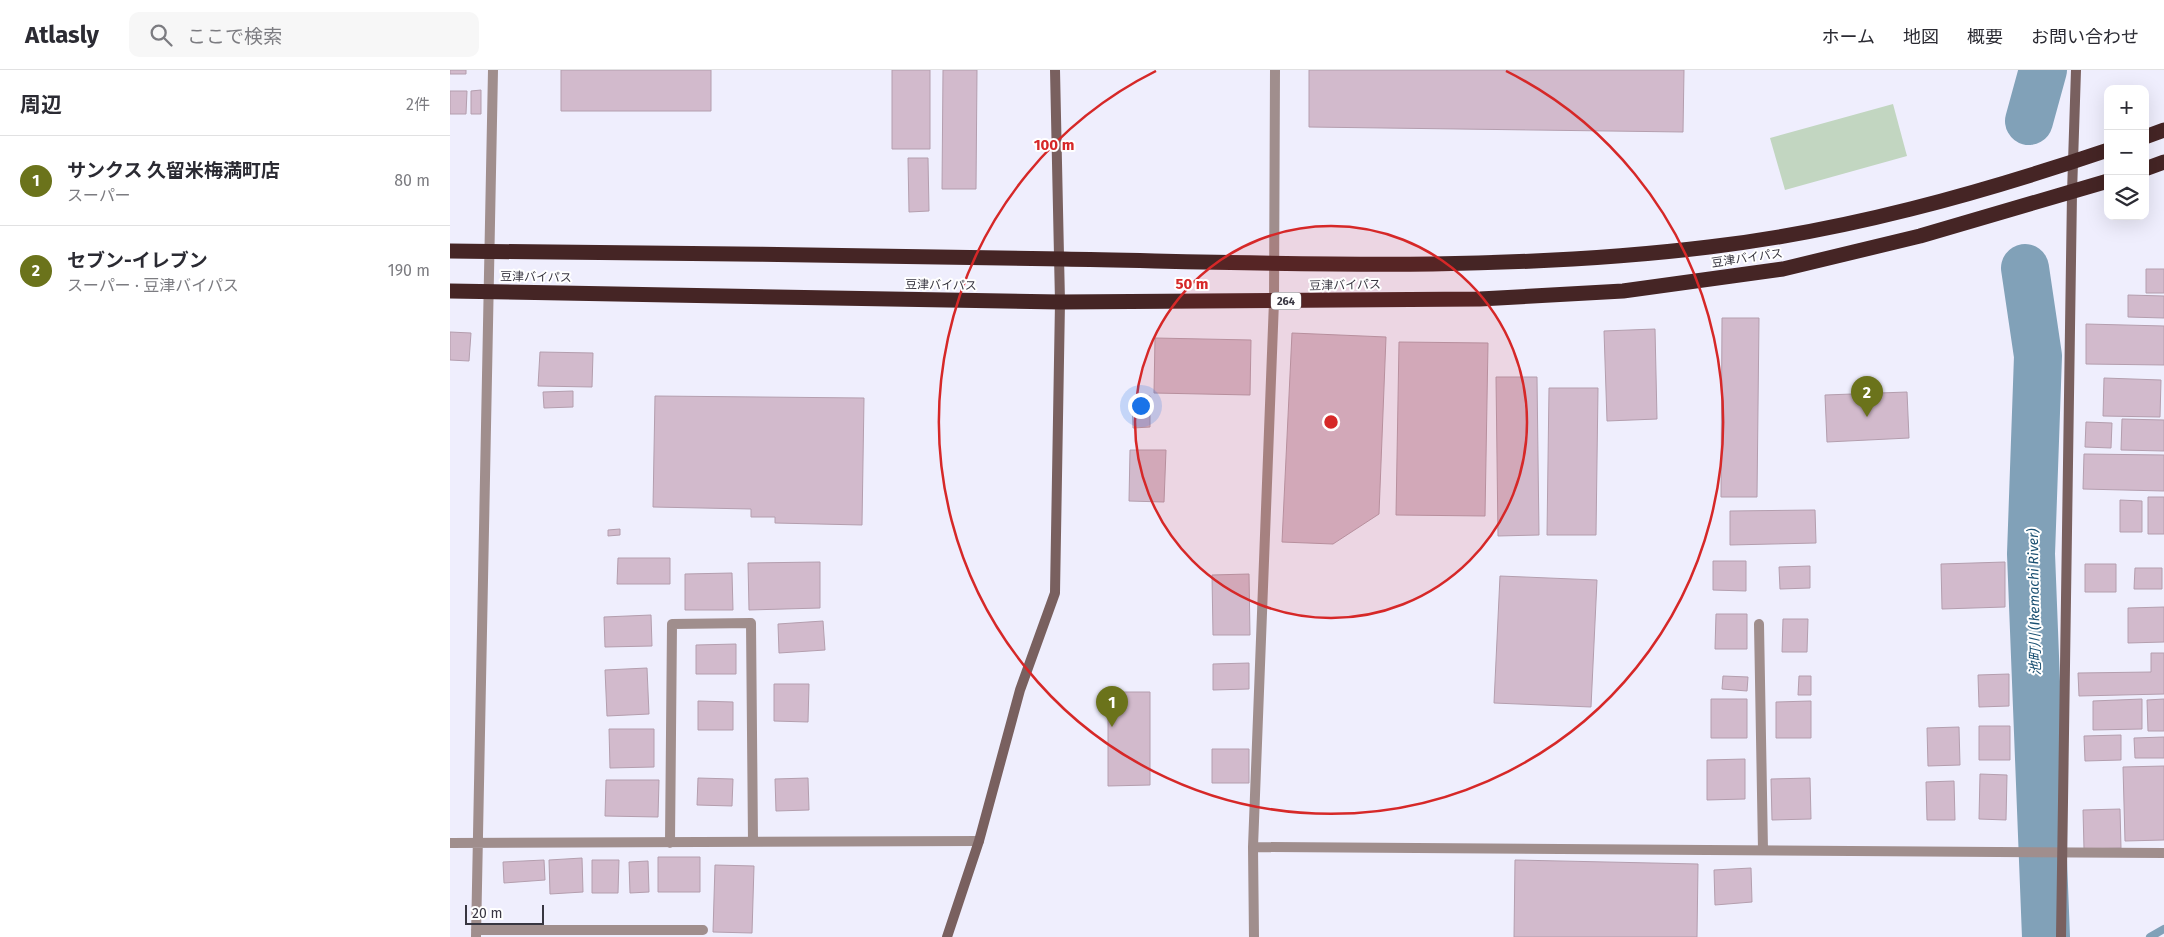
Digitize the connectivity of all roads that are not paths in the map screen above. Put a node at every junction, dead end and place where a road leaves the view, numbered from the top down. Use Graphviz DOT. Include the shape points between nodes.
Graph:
graph roads {
  1 [pos="493,70"];
  2 [pos="1055,70"];
  3 [pos="1275,70"];
  4 [pos="2076,70"];
  5 [pos="2164,130"];
  6 [pos="2149,136"];
  7 [pos="2104,151"];
  8 [pos="2073,162"];
  9 [pos="2164,162"];
  10 [pos="2149,168"];
  11 [pos="2104,182"];
  12 [pos="2072,193"];
  13 [pos="450,251"];
  14 [pos="490,251"];
  15 [pos="1059,259"];
  16 [pos="1274,264"];
  17 [pos="450,291"];
  18 [pos="489,291"];
  19 [pos="1274,301"];
  20 [pos="1060,302"];
  21 [pos="1759,624"];
  22 [pos="979,841"];
  23 [pos="753,842"];
  24 [pos="450,843"];
  25 [pos="670,843"];
  26 [pos="477,844"];
  27 [pos="1253,847"];
  28 [pos="1763,850"];
  29 [pos="2062,852"];
  30 [pos="2164,853"];
  31 [pos="703,930"];
  32 [pos="476,933"];
  33 [pos="947,937"];
  34 [pos="1254,937"];
  35 [pos="2061,937"];
  1 -- 14 [label="street"];
  2 -- 15 [label="street"];
  3 -- 16 [label="street"];
  4 -- 8 [label="street"];
  5 -- 6 [label="highway"];
  7 -- 8 [label="highway, 豆津バイパス"];
  8 -- 12 [label="street"];
  8 -- 16 [label="highway, 豆津バイパス" via="1942,202 1800,233 1708,247 1515,263"];
  9 -- 10 [label="highway"];
  11 -- 12 [label="highway, 豆津バイパス / 264"];
  12 -- 19 [label="highway, 豆津バイパス / 264" via="1920,236 1783,269 1642,288 1480,299"];
  12 -- 29 [label="street"];
  13 -- 14 [label="highway, 豆津バイパス"];
  14 -- 15 [label="highway, 豆津バイパス"];
  14 -- 18 [label="street"];
  15 -- 16 [label="highway, 豆津バイパス"];
  15 -- 20 [label="street"];
  16 -- 19 [label="street"];
  17 -- 18 [label="highway, 豆津バイパス / 264"];
  18 -- 20 [label="highway, 豆津バイパス / 264"];
  18 -- 26 [label="street"];
  19 -- 20 [label="highway, 豆津バイパス / 264"];
  19 -- 27 [label="street"];
  20 -- 22 [label="street" via="1055,593 1020,690"];
  21 -- 28 [label="street"];
  22 -- 23 [label="street"];
  22 -- 33 [label="street"];
  23 -- 25 [label="street"];
  23 -- 25 [label="street" via="751,623 672,624"];
  24 -- 26 [label="street"];
  25 -- 26 [label="street"];
  26 -- 32 [label="street"];
  27 -- 28 [label="street"];
  27 -- 34 [label="street"];
  28 -- 29 [label="street"];
  29 -- 30 [label="street"];
  29 -- 35 [label="street"];
  31 -- 32 [label="street"];
}
